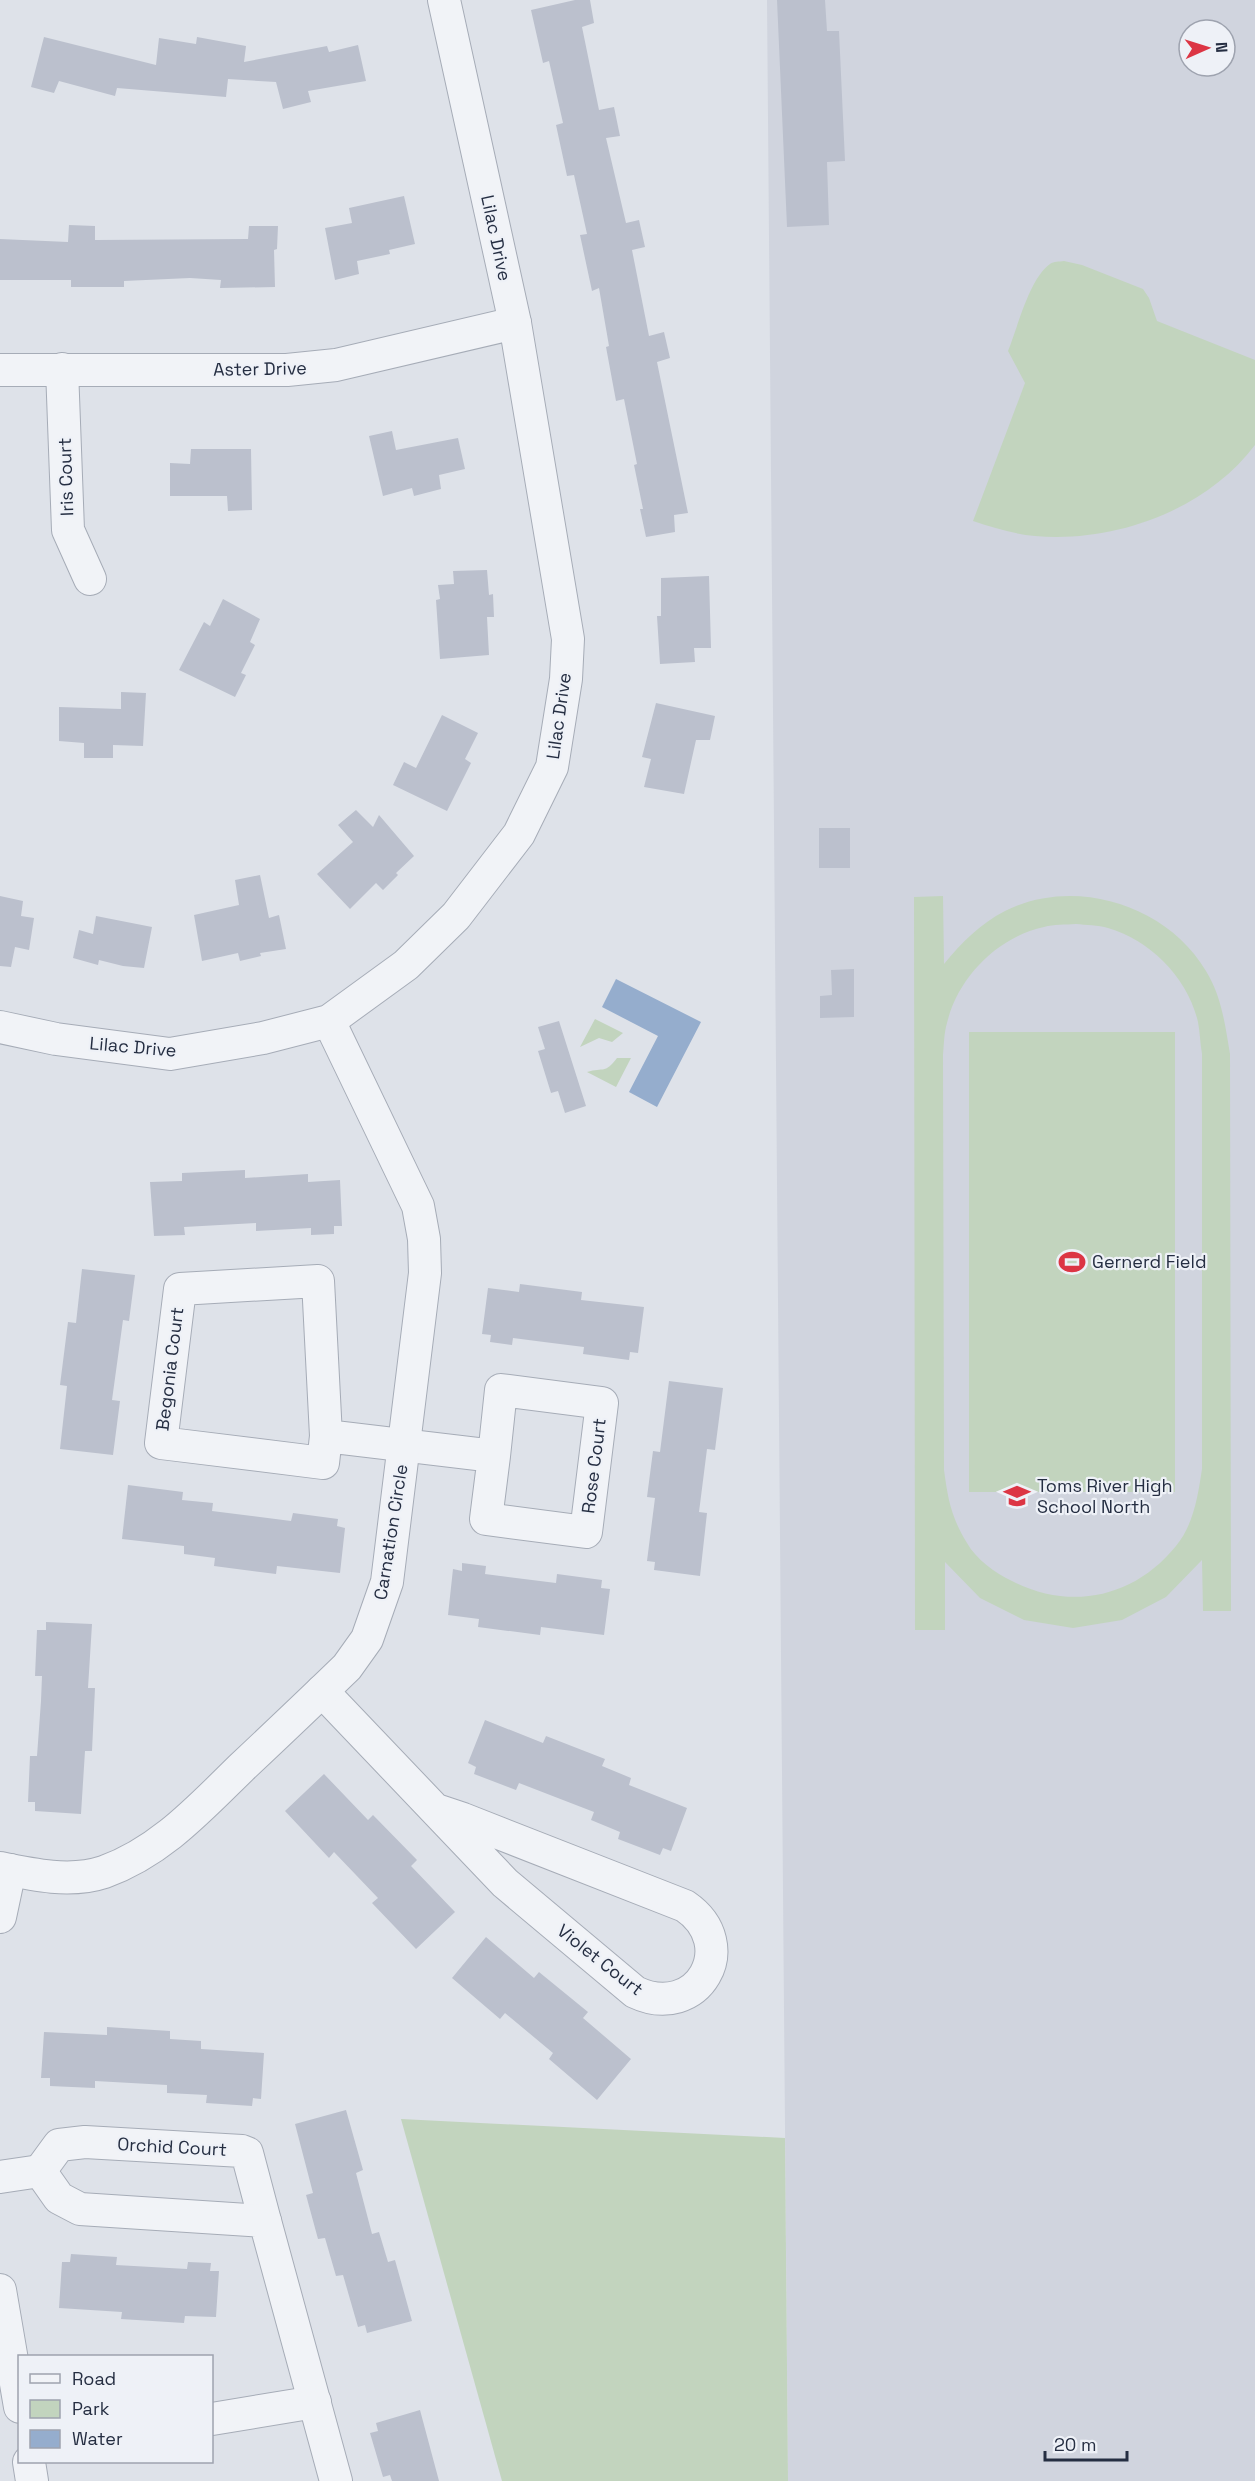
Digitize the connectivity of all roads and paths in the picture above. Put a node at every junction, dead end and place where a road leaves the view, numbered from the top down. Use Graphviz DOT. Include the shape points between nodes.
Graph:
graph roads {
  1 [pos="444,0"];
  2 [pos="514,323"];
  3 [pos="62,369"];
  4 [pos="0,370"];
  5 [pos="90,579"];
  6 [pos="329,1021"];
  7 [pos="0,1027"];
  8 [pos="326,1436"];
  9 [pos="404,1445"];
  10 [pos="494,1456"];
  11 [pos="322,1691"];
  12 [pos="436,1810"];
  13 [pos="5,1869"];
  14 [pos="0,1917"];
  15 [pos="40,2171"];
  16 [pos="0,2178"];
  17 [pos="266,2221"];
  18 [pos="0,2290"];
  19 [pos="18,2395"];
  20 [pos="315,2402"];
  21 [pos="213,2419"];
  22 [pos="29,2463"];
  23 [pos="32,2481"];
  24 [pos="336,2481"];
  1 -- 2 [label="street, Lilac Drive"];
  2 -- 3 [label="street, Aster Drive" via="336,365 288,370"];
  2 -- 6 [label="street, Lilac Drive" via="568,639 552,767 519,834 456,916 406,965"];
  3 -- 4 [label="street, Aster Drive"];
  3 -- 5 [label="street, Iris Court" via="68,530"];
  6 -- 7 [label="street, Lilac Drive" via="262,1038 170,1054 56,1039"];
  6 -- 9 [label="street, Carnation Circle" via="418,1206 424,1239 425,1273"];
  8 -- 8 [label="street, Begonia Court" via="323,1463 161,1443 180,1289 318,1281"];
  8 -- 9 [label="street"];
  9 -- 10 [label="street"];
  9 -- 11 [label="street, Carnation Circle" via="387,1582 380,1607 367,1639 347,1667"];
  10 -- 10 [label="street, Rose Court" via="486,1520 586,1532 602,1403 501,1390"];
  11 -- 12 [label="street, Violet Court"];
  11 -- 13 [label="street, Carnation Circle" via="178,1829 145,1854 102,1872 72,1877 38,1876"];
  12 -- 12 [label="street, Violet Court" via="505,1883 635,1992 673,1999 686,1994 705,1976 710,1963 710,1936 696,1913 685,1906"];
  13 -- 14 [label="street"];
  15 -- 16 [label="street"];
  15 -- 17 [label="street" via="59,2198 81,2209"];
  15 -- 17 [label="street, Orchid Court" via="59,2145 85,2142 242,2151 247,2153"];
  17 -- 20 [label="street, Orchid Court"];
  18 -- 19 [label="street"];
  20 -- 21 [label="street"];
  20 -- 24 [label="street, Orchid Court"];
  22 -- 23 [label="street"];
}
